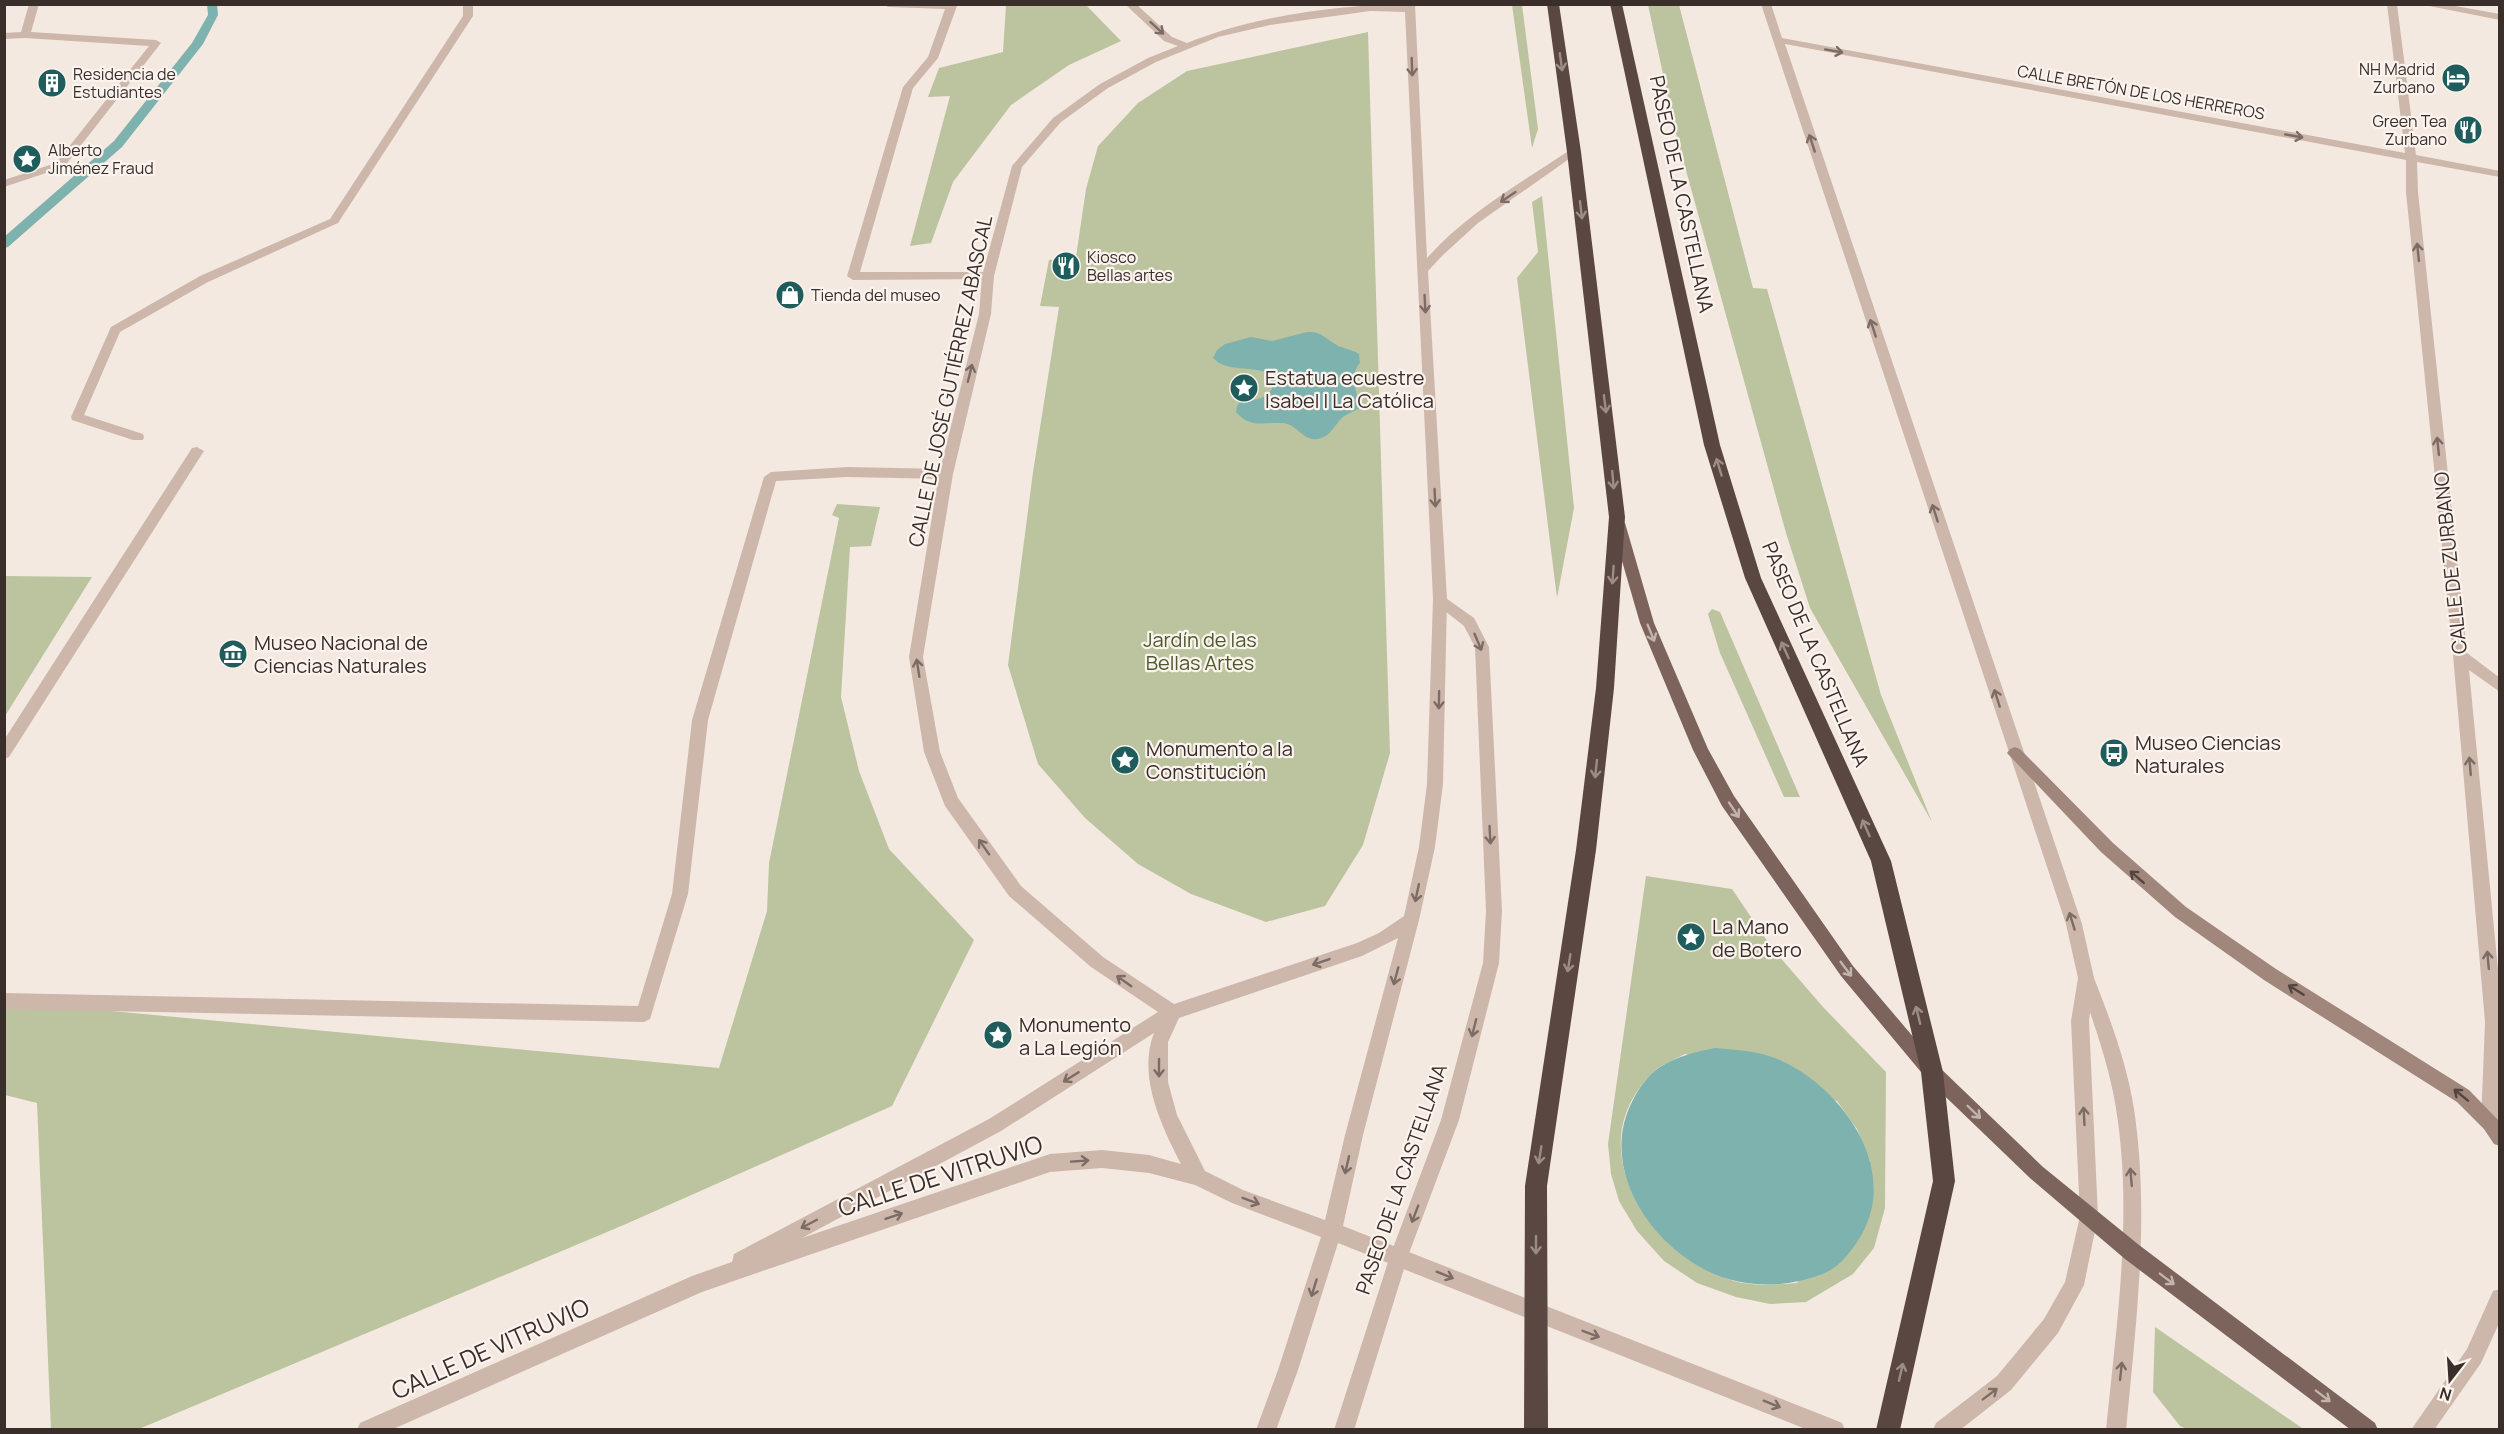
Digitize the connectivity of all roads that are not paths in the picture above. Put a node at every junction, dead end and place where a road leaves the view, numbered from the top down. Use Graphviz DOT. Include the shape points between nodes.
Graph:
graph roads {
  1 [pos="34,4"];
  2 [pos="468,4"];
  3 [pos="888,4"];
  4 [pos="1130,4"];
  5 [pos="1355,4"];
  6 [pos="1553,4"];
  7 [pos="1616,4"];
  8 [pos="1766,4"];
  9 [pos="2392,4"];
  10 [pos="2424,4"];
  11 [pos="952,5"];
  12 [pos="1410,7"];
  13 [pos="1370,8"];
  14 [pos="2499,17"];
  15 [pos="25,35"];
  16 [pos="4,36"];
  17 [pos="1777,40"];
  18 [pos="1187,46"];
  19 [pos="1574,152"];
  20 [pos="2411,158"];
  21 [pos="2499,174"];
  22 [pos="4,184"];
  23 [pos="1423,270"];
  24 [pos="988,276"];
  25 [pos="138,437"];
  26 [pos="198,451"];
  27 [pos="946,474"];
  28 [pos="1617,517"];
  29 [pos="1440,600"];
  30 [pos="2460,655"];
  31 [pos="2499,686"];
  32 [pos="4,753"];
  33 [pos="2015,753"];
  34 [pos="1412,920"];
  35 [pos="2085,978"];
  36 [pos="4,1000"];
  37 [pos="1173,1012"];
  38 [pos="1932,1072"];
  39 [pos="2490,1123"];
  40 [pos="2499,1138"];
  41 [pos="1198,1177"];
  42 [pos="2089,1216"];
  43 [pos="1332,1232"];
  44 [pos="2132,1252"];
  45 [pos="1399,1256"];
  46 [pos="699,1283"];
  47 [pos="2499,1298"];
  48 [pos="1536,1313"];
  49 [pos="403,1422"];
  50 [pos="367,1430"];
  51 [pos="1266,1430"];
  52 [pos="1344,1430"];
  53 [pos="1536,1430"];
  54 [pos="1835,1430"];
  55 [pos="1888,1430"];
  56 [pos="1943,1430"];
  57 [pos="2116,1430"];
  58 [pos="2367,1430"];
  59 [pos="2421,1430"];
  1 -- 15 [label="street"];
  2 -- 25 [label="street" via="468,16 334,220 204,279 115,330 77,417"];
  3 -- 11 [label="street"];
  4 -- 18 [label="street, one-way" via="1168,39"];
  5 -- 13 [label="street"];
  6 -- 19 [label="highway, one-way"];
  38 -- 7 [label="highway, PASEO DE LA CASTELLANA, one-way" via="1881,861 1753,578 1712,445"];
  8 -- 17 [label="street"];
  9 -- 20 [label="street, CALLE DE ZURBANO"];
  10 -- 14 [label="street"];
  11 -- 24 [label="street" via="933,58 908,87 853,276"];
  12 -- 13 [label="street, CALLE DE JOSÉ GUTIÉRREZ ABASCAL"];
  12 -- 23 [label="street, one-way"];
  13 -- 18 [label="street, CALLE DE JOSÉ GUTIÉRREZ ABASCAL" via="1270,22"];
  15 -- 16 [label="street"];
  15 -- 22 [label="street" via="156,43 60,165"];
  17 -- 20 [label="street, CALLE BRETÓN DE LOS HERREROS, one-way"];
  33 -- 17 [label="street, one-way"];
  18 -- 24 [label="street, CALLE DE JOSÉ GUTIÉRREZ ABASCAL" via="1104,86 1057,120 1017,166"];
  19 -- 23 [label="street, one-way" via="1483,214 1437,252"];
  19 -- 28 [label="highway, one-way"];
  20 -- 21 [label="street, CALLE BRETÓN DE LOS HERREROS"];
  30 -- 20 [label="street, CALLE DE ZURBANO, one-way"];
  23 -- 29 [label="street, one-way"];
  27 -- 24 [label="street, CALLE DE JOSÉ GUTIÉRREZ ABASCAL, one-way" via="985,314"];
  26 -- 32 [label="street"];
  27 -- 36 [label="street" via="847,472 771,477 700,720 680,894 645,1014"];
  37 -- 27 [label="street, CALLE DE JOSÉ GUTIÉRREZ ABASCAL, one-way" via="1097,962 1015,891 951,801 932,752 916,657"];
  28 -- 38 [label="main road, one-way" via="1647,623 1701,750 1728,801 1847,971"];
  28 -- 48 [label="highway, one-way" via="1605,688 1587,850 1536,1186"];
  29 -- 34 [label="street, one-way" via="1435,784"];
  29 -- 45 [label="street, PASEO DE LA CASTELLANA, one-way" via="1469,622 1482,647 1494,911 1491,963 1450,1120"];
  30 -- 31 [label="street"];
  39 -- 30 [label="street, CALLE DE ZURBANO, one-way" via="2494,1022"];
  35 -- 33 [label="street, one-way" via="2074,924"];
  39 -- 33 [label="street, one-way" via="2439,1079 2207,932 2139,879"];
  34 -- 37 [label="street, CALLE DE VITRUVIO, one-way" via="1362,949"];
  34 -- 43 [label="street, one-way"];
  42 -- 35 [label="street, one-way" via="2080,1021"];
  44 -- 35 [label="street, one-way" via="2134,1207 2125,1109 2104,1026"];
  37 -- 41 [label="street, one-way" via="1159,1044 1159,1090 1168,1121"];
  37 -- 46 [label="street, CALLE DE VITRUVIO, one-way" via="994,1125"];
  38 -- 42 [label="main road, one-way" via="2037,1173"];
  55 -- 38 [label="highway, PASEO DE LA CASTELLANA, one-way" via="1944,1181"];
  39 -- 40 [label="street"];
  41 -- 43 [label="street, CALLE DE VITRUVIO, one-way"];
  46 -- 41 [label="street, CALLE DE VITRUVIO, one-way" via="1050,1163 1102,1159 1149,1164"];
  42 -- 44 [label="main road"];
  56 -- 42 [label="street, one-way" via="2004,1383 2051,1326 2074,1285"];
  43 -- 45 [label="street, CALLE DE VITRUVIO"];
  43 -- 51 [label="street, one-way"];
  57 -- 44 [label="street, one-way"];
  44 -- 58 [label="main road, one-way"];
  45 -- 48 [label="street, CALLE DE VITRUVIO, one-way"];
  45 -- 52 [label="street, PASEO DE LA CASTELLANA"];
  46 -- 49 [label="street, CALLE DE VITRUVIO"];
  47 -- 59 [label="street" via="2474,1356"];
  48 -- 53 [label="highway"];
  48 -- 54 [label="street, CALLE DE VITRUVIO, one-way"];
  49 -- 50 [label="street, CALLE DE VITRUVIO"];
}
